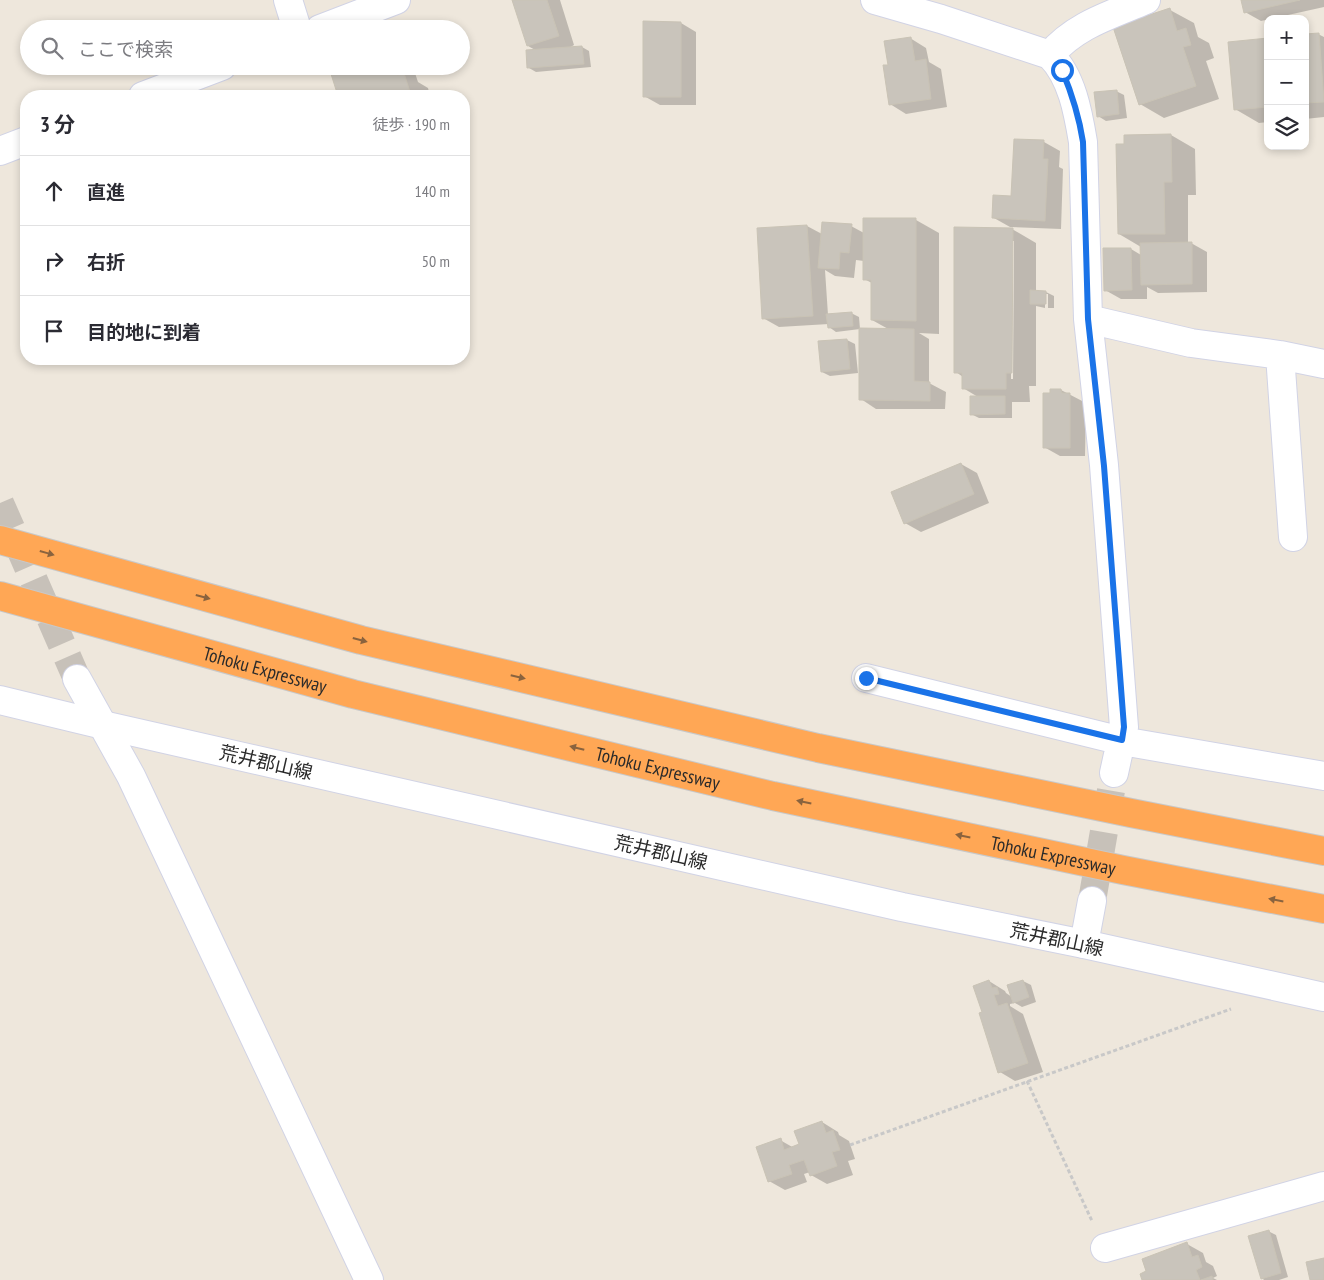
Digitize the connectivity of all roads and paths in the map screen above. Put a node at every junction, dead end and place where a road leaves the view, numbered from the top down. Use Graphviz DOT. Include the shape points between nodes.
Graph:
graph roads {
  1 [pos="288,0"];
  2 [pos="396,0"];
  3 [pos="875,0"];
  4 [pos="1146,0"];
  5 [pos="910,5"];
  6 [pos="294,20"];
  7 [pos="344,20"];
  8 [pos="1050,55"];
  9 [pos="198,75"];
  10 [pos="159,90"];
  11 [pos="20,142"];
  12 [pos="0,150"];
  13 [pos="1088,319"];
  14 [pos="1280,355"];
  15 [pos="1324,364"];
  16 [pos="1292,537"];
  17 [pos="0,540"];
  18 [pos="0,596"];
  19 [pos="866,678"];
  20 [pos="78,679"];
  21 [pos="0,700"];
  22 [pos="103,725"];
  23 [pos="1122,740"];
  24 [pos="1114,773"];
  25 [pos="1324,776"];
  26 [pos="1324,850"];
  27 [pos="1092,902"];
  28 [pos="1324,909"];
  29 [pos="1084,944"];
  30 [pos="1268,986"];
  31 [pos="1324,997"];
  32 [pos="1027,1081"];
  33 [pos="850,1144"];
  34 [pos="1324,1186"];
  35 [pos="1105,1248"];
  36 [pos="369,1280"];
  1 -- 6 [label="street"];
  2 -- 7 [label="street"];
  3 -- 5 [label="street"];
  4 -- 8 [label="street" via="1068,36"];
  5 -- 8 [label="street" via="941,19"];
  8 -- 13 [label="street" via="1062,70 1072,93 1083,142"];
  9 -- 10 [label="street"];
  11 -- 12 [label="street"];
  13 -- 14 [label="street" via="1191,343"];
  13 -- 23 [label="street" via="1104,466 1124,727"];
  14 -- 15 [label="street"];
  14 -- 16 [label="street"];
  17 -- 26 [label="highway, one-way" via="361,640 818,748"];
  28 -- 18 [label="highway, Tohoku Expressway, one-way" via="773,796 353,694"];
  19 -- 23 [label="street"];
  20 -- 22 [label="street"];
  21 -- 22 [label="street, 荒井郡山線"];
  22 -- 29 [label="street, 荒井郡山線" via="902,907"];
  22 -- 36 [label="street" via="131,776"];
  23 -- 24 [label="street"];
  23 -- 25 [label="street"];
  27 -- 29 [label="street"];
  29 -- 30 [label="street, 荒井郡山線"];
  30 -- 31 [label="street, 荒井郡山線"];
  30 -- 32 [label="path" via="1238,1007"];
  32 -- 33 [label="path"];
  32 -- 35 [label="path"];
  34 -- 35 [label="street"];
}
